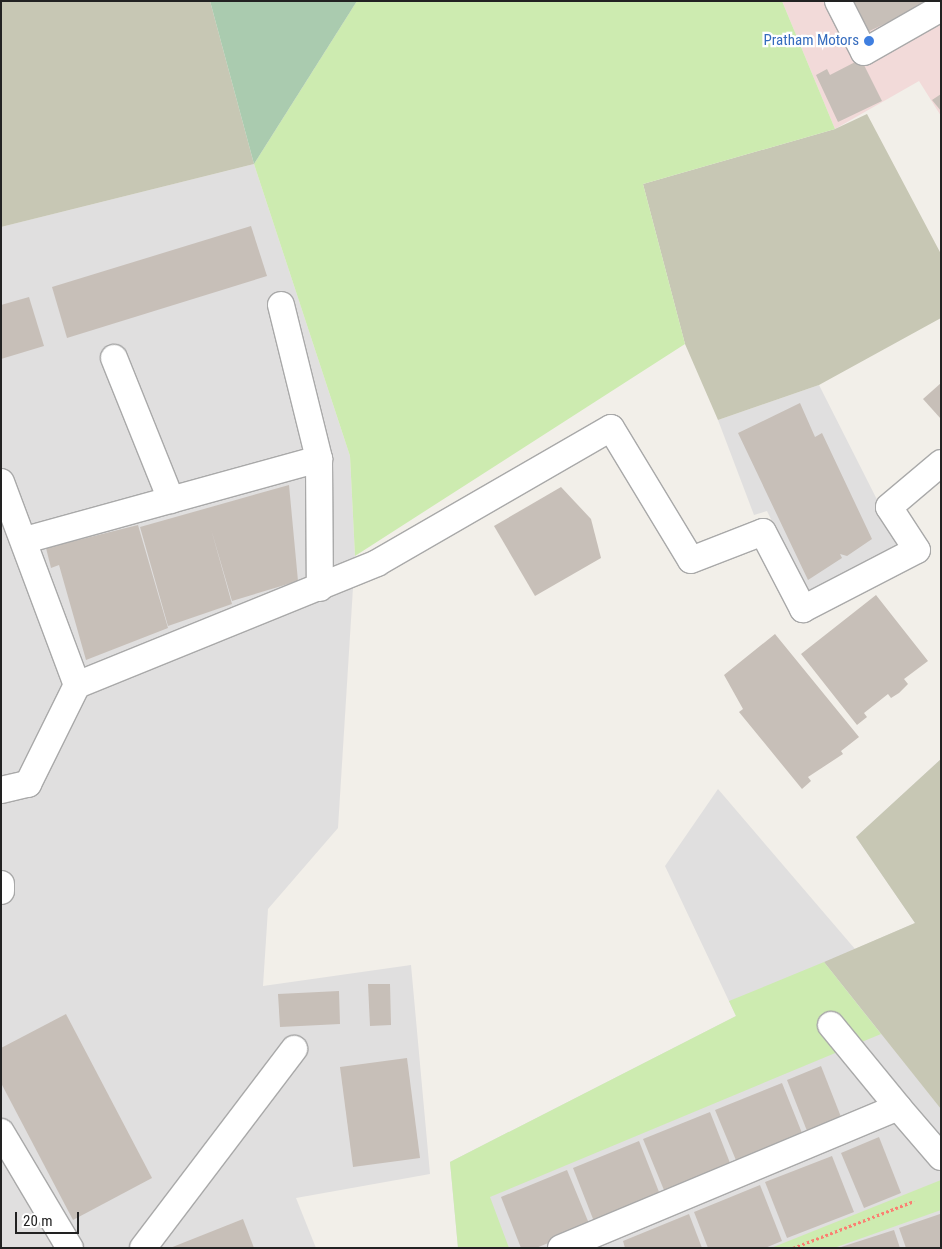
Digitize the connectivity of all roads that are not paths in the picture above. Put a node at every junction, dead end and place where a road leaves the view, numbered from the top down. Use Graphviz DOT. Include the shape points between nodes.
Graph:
graph roads {
  1 [pos="838,1"];
  2 [pos="941,8"];
  3 [pos="281,305"];
  4 [pos="114,358"];
  5 [pos="319,459"];
  6 [pos="941,463"];
  7 [pos="1,482"];
  8 [pos="171,500"];
  9 [pos="25,540"];
  10 [pos="320,588"];
  11 [pos="77,685"];
  12 [pos="1,790"];
  13 [pos="1,884"];
  14 [pos="1,891"];
  15 [pos="831,1025"];
  16 [pos="294,1048"];
  17 [pos="898,1106"];
  18 [pos="1,1132"];
  19 [pos="941,1157"];
  20 [pos="70,1248"];
  21 [pos="143,1248"];
  22 [pos="561,1248"];
  1 -- 2 [label="street" via="864,52"];
  3 -- 5 [label="street"];
  4 -- 8 [label="street"];
  5 -- 8 [label="street"];
  5 -- 10 [label="street"];
  6 -- 10 [label="street" via="888,507 917,550 803,609 763,532 691,560 611,428 377,563"];
  7 -- 9 [label="street"];
  8 -- 9 [label="street"];
  9 -- 11 [label="street"];
  10 -- 11 [label="street"];
  11 -- 12 [label="street" via="28,784"];
  13 -- 14 [label="street"];
  15 -- 17 [label="street"];
  16 -- 21 [label="street"];
  17 -- 19 [label="street"];
  17 -- 22 [label="street"];
  18 -- 20 [label="street"];
}
